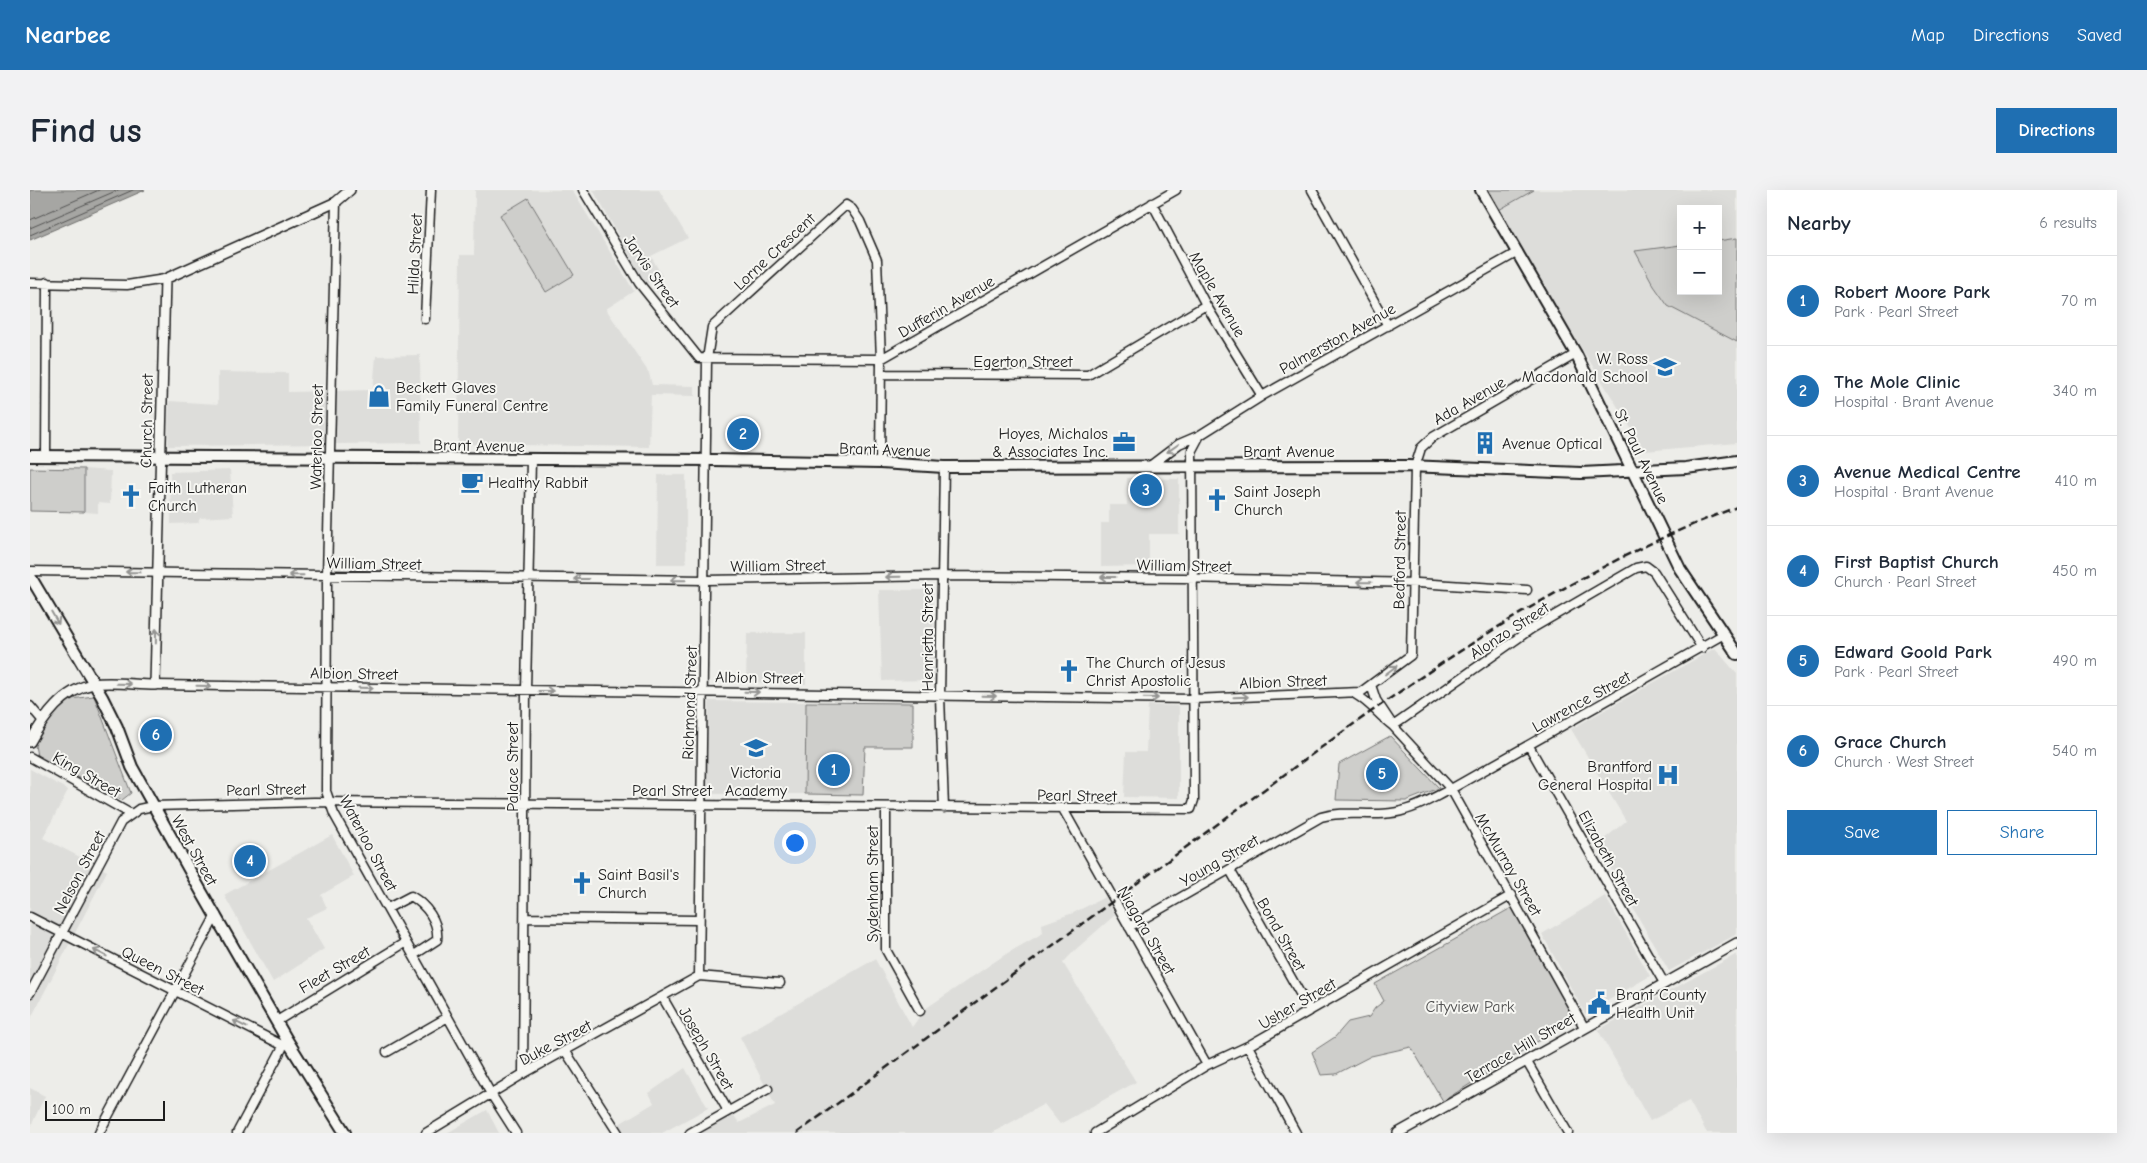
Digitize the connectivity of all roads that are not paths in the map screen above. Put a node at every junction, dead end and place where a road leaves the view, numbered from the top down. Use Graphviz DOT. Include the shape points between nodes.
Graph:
graph roads {
  1 [pos="350,190"];
  2 [pos="430,190"];
  3 [pos="583,190"];
  4 [pos="1176,190"];
  5 [pos="1312,190"];
  6 [pos="1481,190"];
  7 [pos="336,202"];
  8 [pos="1152,203"];
  9 [pos="1518,252"];
  10 [pos="165,279"];
  11 [pos="47,282"];
  12 [pos="30,283"];
  13 [pos="1206,306"];
  14 [pos="425,319"];
  15 [pos="1388,326"];
  16 [pos="1576,354"];
  17 [pos="707,359"];
  18 [pos="881,359"];
  19 [pos="881,374"];
  20 [pos="1262,396"];
  21 [pos="1200,436"];
  22 [pos="30,456"];
  23 [pos="46,456"];
  24 [pos="160,457"];
  25 [pos="330,458"];
  26 [pos="531,460"];
  27 [pos="706,460"];
  28 [pos="1737,461"];
  29 [pos="880,462"];
  30 [pos="1150,466"];
  31 [pos="1193,466"];
  32 [pos="944,467"];
  33 [pos="1415,467"];
  34 [pos="1634,472"];
  35 [pos="30,571"];
  36 [pos="159,573"];
  37 [pos="30,576"];
  38 [pos="327,576"];
  39 [pos="941,576"];
  40 [pos="1192,578"];
  41 [pos="528,579"];
  42 [pos="705,580"];
  43 [pos="1415,583"];
  44 [pos="1527,590"];
  45 [pos="1724,634"];
  46 [pos="1702,648"];
  47 [pos="1737,654"];
  48 [pos="1411,655"];
  49 [pos="93,684"];
  50 [pos="155,685"];
  51 [pos="1371,685"];
  52 [pos="328,688"];
  53 [pos="526,690"];
  54 [pos="704,691"];
  55 [pos="1355,694"];
  56 [pos="940,696"];
  57 [pos="1192,699"];
  58 [pos="30,706"];
  59 [pos="42,720"];
  60 [pos="1393,726"];
  61 [pos="30,742"];
  62 [pos="1529,746"];
  63 [pos="30,757"];
  64 [pos="1451,789"];
  65 [pos="330,802"];
  66 [pos="526,803"];
  67 [pos="700,804"];
  68 [pos="153,806"];
  69 [pos="886,807"];
  70 [pos="944,808"];
  71 [pos="1063,809"];
  72 [pos="130,814"];
  73 [pos="1230,870"];
  74 [pos="1512,895"];
  75 [pos="388,908"];
  76 [pos="216,915"];
  77 [pos="30,917"];
  78 [pos="525,918"];
  79 [pos="698,920"];
  80 [pos="1129,927"];
  81 [pos="61,934"];
  82 [pos="406,942"];
  83 [pos="1737,944"];
  84 [pos="414,956"];
  85 [pos="699,976"];
  86 [pos="780,983"];
  87 [pos="1664,983"];
  88 [pos="174,991"];
  89 [pos="30,993"];
  90 [pos="663,998"];
  91 [pos="920,1011"];
  92 [pos="1310,1011"];
  93 [pos="448,1017"];
  94 [pos="277,1020"];
  95 [pos="1584,1027"];
  96 [pos="285,1043"];
  97 [pos="1248,1046"];
  98 [pos="388,1052"];
  99 [pos="566,1052"];
  100 [pos="1527,1062"];
  101 [pos="1207,1065"];
  102 [pos="523,1074"];
  103 [pos="768,1088"];
  104 [pos="492,1094"];
  105 [pos="728,1111"];
  106 [pos="99,1133"];
  107 [pos="237,1133"];
  108 [pos="345,1133"];
  109 [pos="426,1133"];
  110 [pos="516,1133"];
  111 [pos="618,1133"];
  112 [pos="690,1133"];
  113 [pos="1095,1133"];
  114 [pos="1296,1133"];
  115 [pos="1398,1133"];
  116 [pos="1568,1133"];
  1 -- 7 [label="street"];
  2 -- 14 [label="street, Hilda Street"];
  3 -- 17 [label="street, Jarvis Street" via="639,283 699,358"];
  4 -- 8 [label="street, Dufferin Avenue"];
  5 -- 15 [label="street"];
  6 -- 9 [label="main road, St. Paul Avenue"];
  7 -- 10 [label="street"];
  7 -- 25 [label="street, Waterloo Street"];
  8 -- 13 [label="street, Maple Avenue"];
  8 -- 18 [label="street, Dufferin Avenue"];
  9 -- 15 [label="street, Palmerston Avenue"];
  9 -- 16 [label="main road, St. Paul Avenue"];
  10 -- 11 [label="street" via="127,285"];
  10 -- 24 [label="street, Church Street"];
  11 -- 12 [label="street"];
  11 -- 23 [label="street"];
  13 -- 19 [label="street, Egerton Street" via="1088,375"];
  13 -- 20 [label="street, Maple Avenue"];
  15 -- 20 [label="street, Palmerston Avenue"];
  16 -- 33 [label="street, Ada Avenue" via="1433,437 1421,448"];
  16 -- 34 [label="main road, St. Paul Avenue"];
  17 -- 18 [label="street, Dufferin Avenue"];
  17 -- 18 [label="street, Lorne Crescent" via="712,327 846,205 860,220 878,260"];
  17 -- 27 [label="street, Lorne Crescent"];
  18 -- 19 [label="street, Lorne Crescent"];
  19 -- 29 [label="street, Lorne Crescent"];
  20 -- 21 [label="street, Palmerston Avenue"];
  21 -- 30 [label="street, Palmerston Avenue, one-way" via="1178,444"];
  21 -- 31 [label="street" via="1192,450"];
  22 -- 23 [label="main road, Brant Avenue"];
  23 -- 24 [label="main road, Brant Avenue"];
  24 -- 25 [label="main road, Brant Avenue"];
  24 -- 36 [label="street, Church Street"];
  25 -- 26 [label="main road, Brant Avenue"];
  25 -- 38 [label="street, Waterloo Street"];
  26 -- 27 [label="main road, Brant Avenue"];
  26 -- 41 [label="street, Palace Street"];
  27 -- 29 [label="main road, Brant Avenue"];
  27 -- 42 [label="street, Richmond Street"];
  28 -- 34 [label="main road, Brant Avenue"];
  29 -- 32 [label="main road, Brant Avenue"];
  30 -- 31 [label="main road, Brant Avenue"];
  30 -- 32 [label="main road, Brant Avenue"];
  31 -- 33 [label="main road, Brant Avenue"];
  31 -- 40 [label="street"];
  32 -- 39 [label="street, Henrietta Street"];
  33 -- 34 [label="main road, Brant Avenue"];
  33 -- 43 [label="street, Bedford Street"];
  34 -- 45 [label="main road, St. Paul Avenue" via="1680,569"];
  36 -- 35 [label="street, William Street, one-way"];
  38 -- 36 [label="street, William Street, one-way"];
  50 -- 36 [label="street, Church Street, one-way"];
  37 -- 49 [label="main road, West Street, one-way"];
  38 -- 41 [label="street, William Street"];
  38 -- 52 [label="street, Waterloo Street"];
  40 -- 39 [label="street, William Street, one-way"];
  39 -- 42 [label="street, William Street, one-way"];
  39 -- 56 [label="street, Henrietta Street"];
  43 -- 40 [label="street, William Street, one-way"];
  40 -- 57 [label="street"];
  42 -- 41 [label="street, William Street, one-way"];
  41 -- 53 [label="street, Palace Street"];
  42 -- 54 [label="street, Richmond Street"];
  43 -- 44 [label="street, William Street"];
  43 -- 48 [label="street, Bedford Street"];
  45 -- 46 [label="street, Lawrence Street"];
  45 -- 47 [label="main road, St. Paul Avenue"];
  46 -- 60 [label="street, Alonzo Street" via="1654,572 1646,566 1636,568 1531,629"];
  46 -- 62 [label="street, Lawrence Street"];
  51 -- 48 [label="street, Albion Street, one-way"];
  49 -- 50 [label="street, Albion Street, one-way"];
  49 -- 59 [label="street" via="68,695"];
  49 -- 68 [label="main road, West Street" via="117,727 132,767"];
  50 -- 52 [label="street, Albion Street, one-way"];
  51 -- 55 [label="street, Albion Street"];
  51 -- 60 [label="street, McMurray Street" via="1376,700"];
  52 -- 53 [label="street, Albion Street, one-way"];
  52 -- 65 [label="street, Waterloo Street" via="326,791"];
  53 -- 54 [label="street, Albion Street, one-way"];
  53 -- 66 [label="street, Palace Street"];
  54 -- 56 [label="street, Albion Street, one-way"];
  54 -- 67 [label="street, Richmond Street"];
  57 -- 55 [label="street, Albion Street, one-way"];
  55 -- 60 [label="street, McMurray Street" via="1371,704"];
  56 -- 57 [label="street, Albion Street, one-way"];
  56 -- 70 [label="street, Henrietta Street"];
  57 -- 71 [label="street, Pearl Street" via="1194,800 1190,809"];
  58 -- 59 [label="street"];
  59 -- 61 [label="street"];
  60 -- 64 [label="street, McMurray Street"];
  62 -- 64 [label="street, Lawrence Street"];
  62 -- 87 [label="street, Elizabeth Street"];
  63 -- 72 [label="street, King Street"];
  64 -- 73 [label="street, Young Street" via="1405,811 1338,813 1321,817"];
  64 -- 74 [label="street, McMurray Street"];
  65 -- 66 [label="street, Pearl Street"];
  65 -- 68 [label="street, Pearl Street"];
  65 -- 75 [label="street, Waterloo Street"];
  66 -- 67 [label="street, Pearl Street"];
  66 -- 78 [label="street, Palace Street"];
  67 -- 69 [label="street, Pearl Street"];
  67 -- 79 [label="street, Richmond Street"];
  68 -- 72 [label="street"];
  68 -- 76 [label="main road, West Street"];
  69 -- 70 [label="street, Pearl Street"];
  69 -- 91 [label="street, Sydenham Street" via="886,950"];
  70 -- 71 [label="street, Pearl Street"];
  71 -- 80 [label="street, Niagara Street"];
  72 -- 81 [label="street, Nelson Street" via="121,822"];
  73 -- 80 [label="street, Young Street"];
  73 -- 92 [label="street, Bond Street"];
  74 -- 92 [label="street, Usher Street"];
  74 -- 95 [label="street, McMurray Street"];
  75 -- 82 [label="street, Waterloo Street"];
  75 -- 84 [label="street" via="410,896 423,903 438,929 437,940"];
  76 -- 88 [label="street"];
  76 -- 94 [label="main road, West Street"];
  77 -- 81 [label="street, Queen Street"];
  78 -- 79 [label="street"];
  78 -- 102 [label="street, Palace Street"];
  79 -- 85 [label="street, Richmond Street"];
  80 -- 101 [label="street, Niagara Street"];
  88 -- 81 [label="street, Queen Street, one-way"];
  81 -- 89 [label="street, Nelson Street"];
  82 -- 84 [label="street, Waterloo Street"];
  82 -- 94 [label="street, Fleet Street"];
  83 -- 87 [label="street, Terrace Hill Street"];
  84 -- 93 [label="street, Waterloo Street"];
  85 -- 86 [label="street"];
  85 -- 90 [label="street, Duke Street"];
  87 -- 95 [label="street, Terrace Hill Street"];
  96 -- 88 [label="street, Queen Street, one-way"];
  88 -- 106 [label="street"];
  90 -- 99 [label="street, Duke Street"];
  90 -- 105 [label="street, Joseph Street"];
  92 -- 97 [label="street, Usher Street"];
  93 -- 98 [label="street"];
  93 -- 104 [label="street, Waterloo Street"];
  94 -- 96 [label="main road, West Street"];
  95 -- 100 [label="street, Terrace Hill Street"];
  96 -- 107 [label="street"];
  96 -- 108 [label="main road, West Street"];
  97 -- 101 [label="street, Usher Street"];
  97 -- 114 [label="street"];
  99 -- 102 [label="street, Duke Street"];
  99 -- 111 [label="street"];
  100 -- 115 [label="street, Terrace Hill Street"];
  100 -- 116 [label="street"];
  101 -- 113 [label="street, Usher Street"];
  102 -- 104 [label="street, Duke Street"];
  103 -- 105 [label="street"];
  104 -- 109 [label="street, Duke Street"];
  104 -- 110 [label="street, Waterloo Street"];
  105 -- 112 [label="street"];
}
